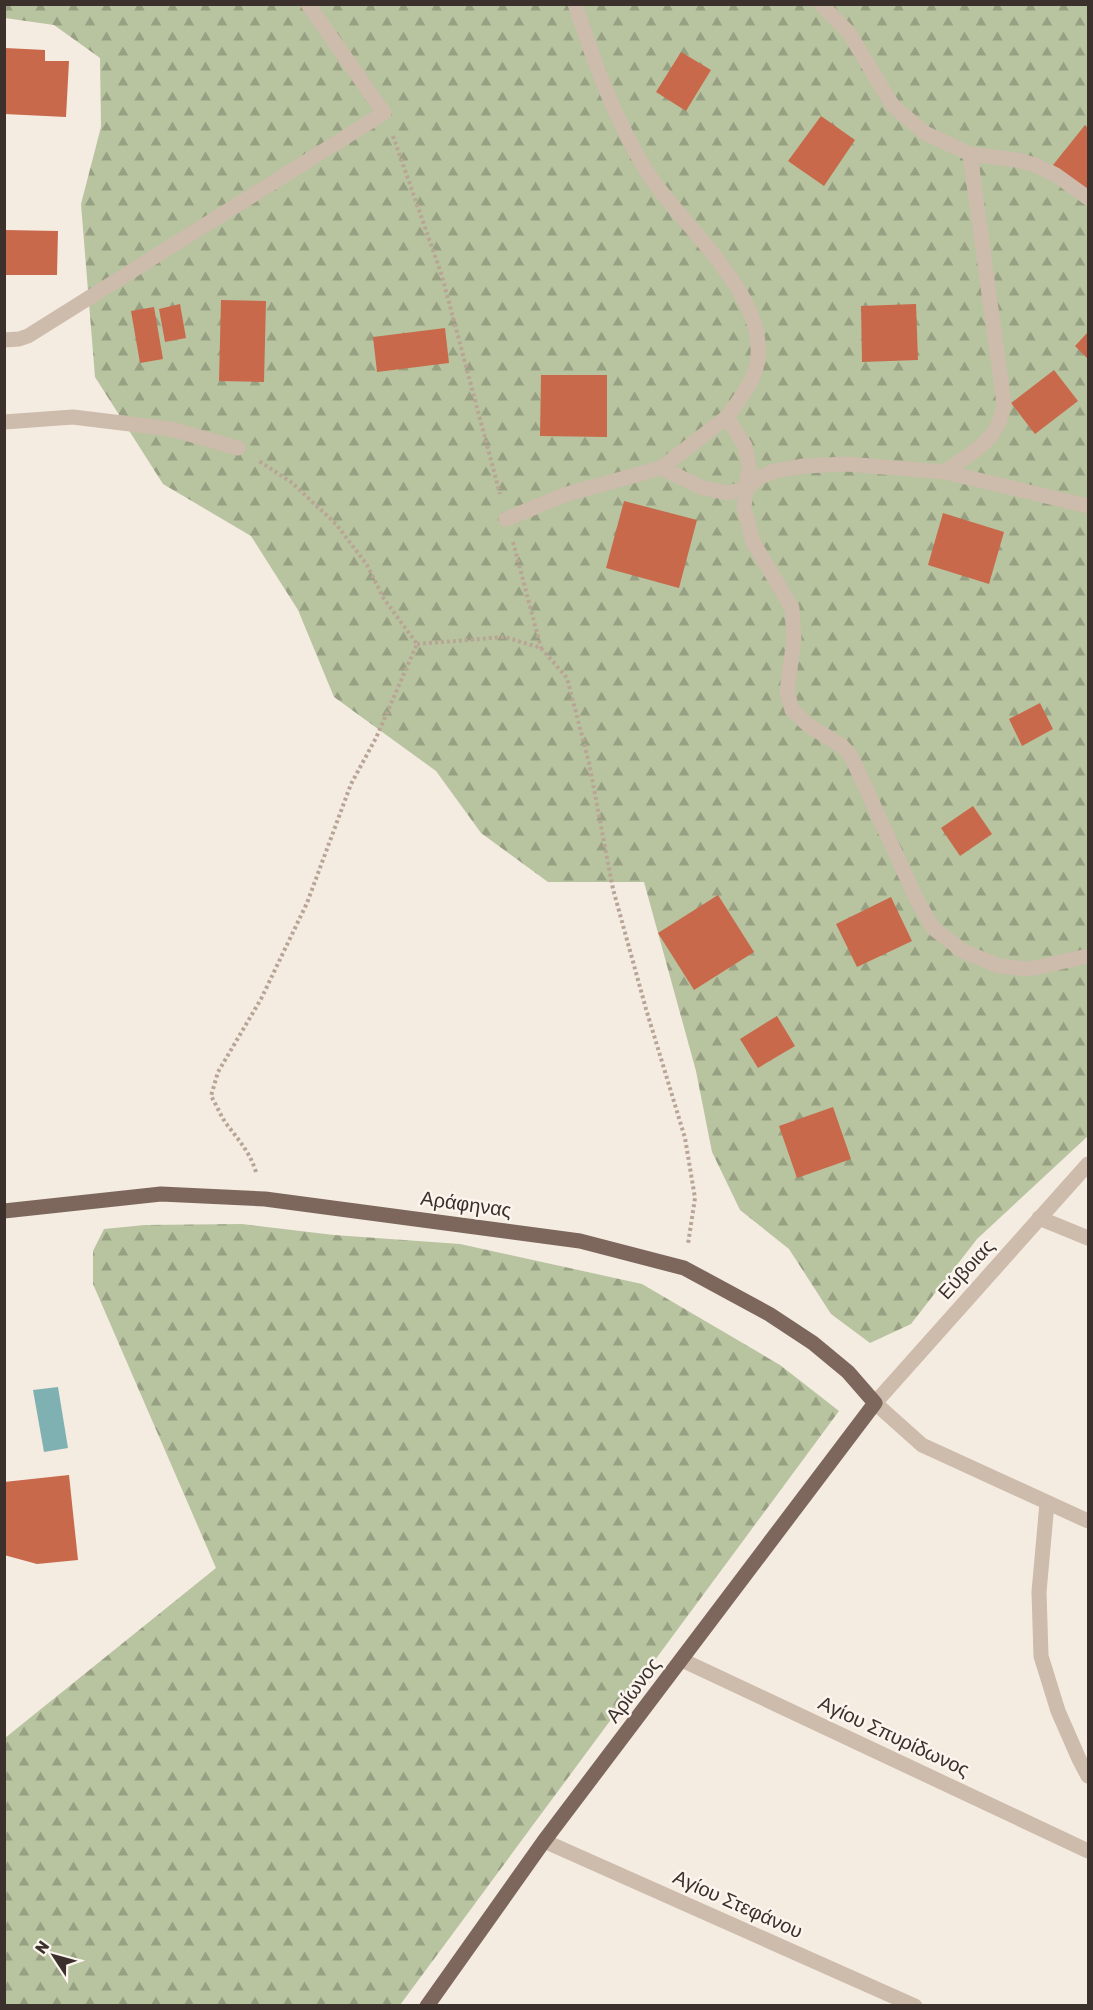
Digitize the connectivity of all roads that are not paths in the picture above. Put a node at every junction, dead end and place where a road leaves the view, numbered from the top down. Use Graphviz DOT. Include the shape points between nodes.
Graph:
graph roads {
  1 [pos="308,4"];
  2 [pos="575,4"];
  3 [pos="821,4"];
  4 [pos="970,154"];
  5 [pos="1089,198"];
  6 [pos="4,340"];
  7 [pos="727,417"];
  8 [pos="4,422"];
  9 [pos="238,448"];
  10 [pos="661,468"];
  11 [pos="945,472"];
  12 [pos="747,488"];
  13 [pos="1089,506"];
  14 [pos="506,519"];
  15 [pos="1089,956"];
  16 [pos="1089,1164"];
  17 [pos="4,1211"];
  18 [pos="1039,1218"];
  19 [pos="1089,1238"];
  20 [pos="876,1402"];
  21 [pos="1047,1503"];
  22 [pos="1089,1521"];
  23 [pos="682,1660"];
  24 [pos="1089,1776"];
  25 [pos="544,1841"];
  26 [pos="1089,1851"];
  27 [pos="427,2006"];
  28 [pos="915,2006"];
  1 -- 6 [label="street" via="384,113 28,336"];
  2 -- 7 [label="street" via="606,94 648,173 731,277 755,321 758,352 753,377"];
  3 -- 4 [label="street" via="849,33 893,106 925,133"];
  4 -- 5 [label="street" via="1035,165"];
  4 -- 11 [label="street" via="1004,404 992,436"];
  7 -- 10 [label="street"];
  7 -- 12 [label="street" via="745,446 749,466"];
  8 -- 9 [label="street" via="73,417 171,429"];
  10 -- 12 [label="street" via="703,488 728,493"];
  10 -- 14 [label="street" via="567,494"];
  11 -- 12 [label="street" via="846,464 804,466 774,471"];
  11 -- 13 [label="street"];
  12 -- 15 [label="street" via="744,507 753,542 792,608 794,639 787,691 792,710 851,756 933,928 963,951 999,966 1029,969"];
  16 -- 18 [label="street, Εύβοιας"];
  17 -- 20 [label="main road, Αράφηνας" via="161,1194 265,1199 580,1241 684,1268 769,1314 813,1343"];
  18 -- 19 [label="street"];
  18 -- 20 [label="street, Εύβοιας"];
  20 -- 21 [label="street" via="922,1445"];
  20 -- 23 [label="main road, Αρίωνος"];
  21 -- 22 [label="street"];
  21 -- 24 [label="street" via="1039,1592 1041,1656 1058,1711"];
  23 -- 25 [label="main road, Αρίωνος"];
  23 -- 26 [label="street, Αγίου Σπυρίδωνος"];
  25 -- 27 [label="main road, Αρίωνος"];
  25 -- 28 [label="street, Αγίου Στεφάνου"];
}
